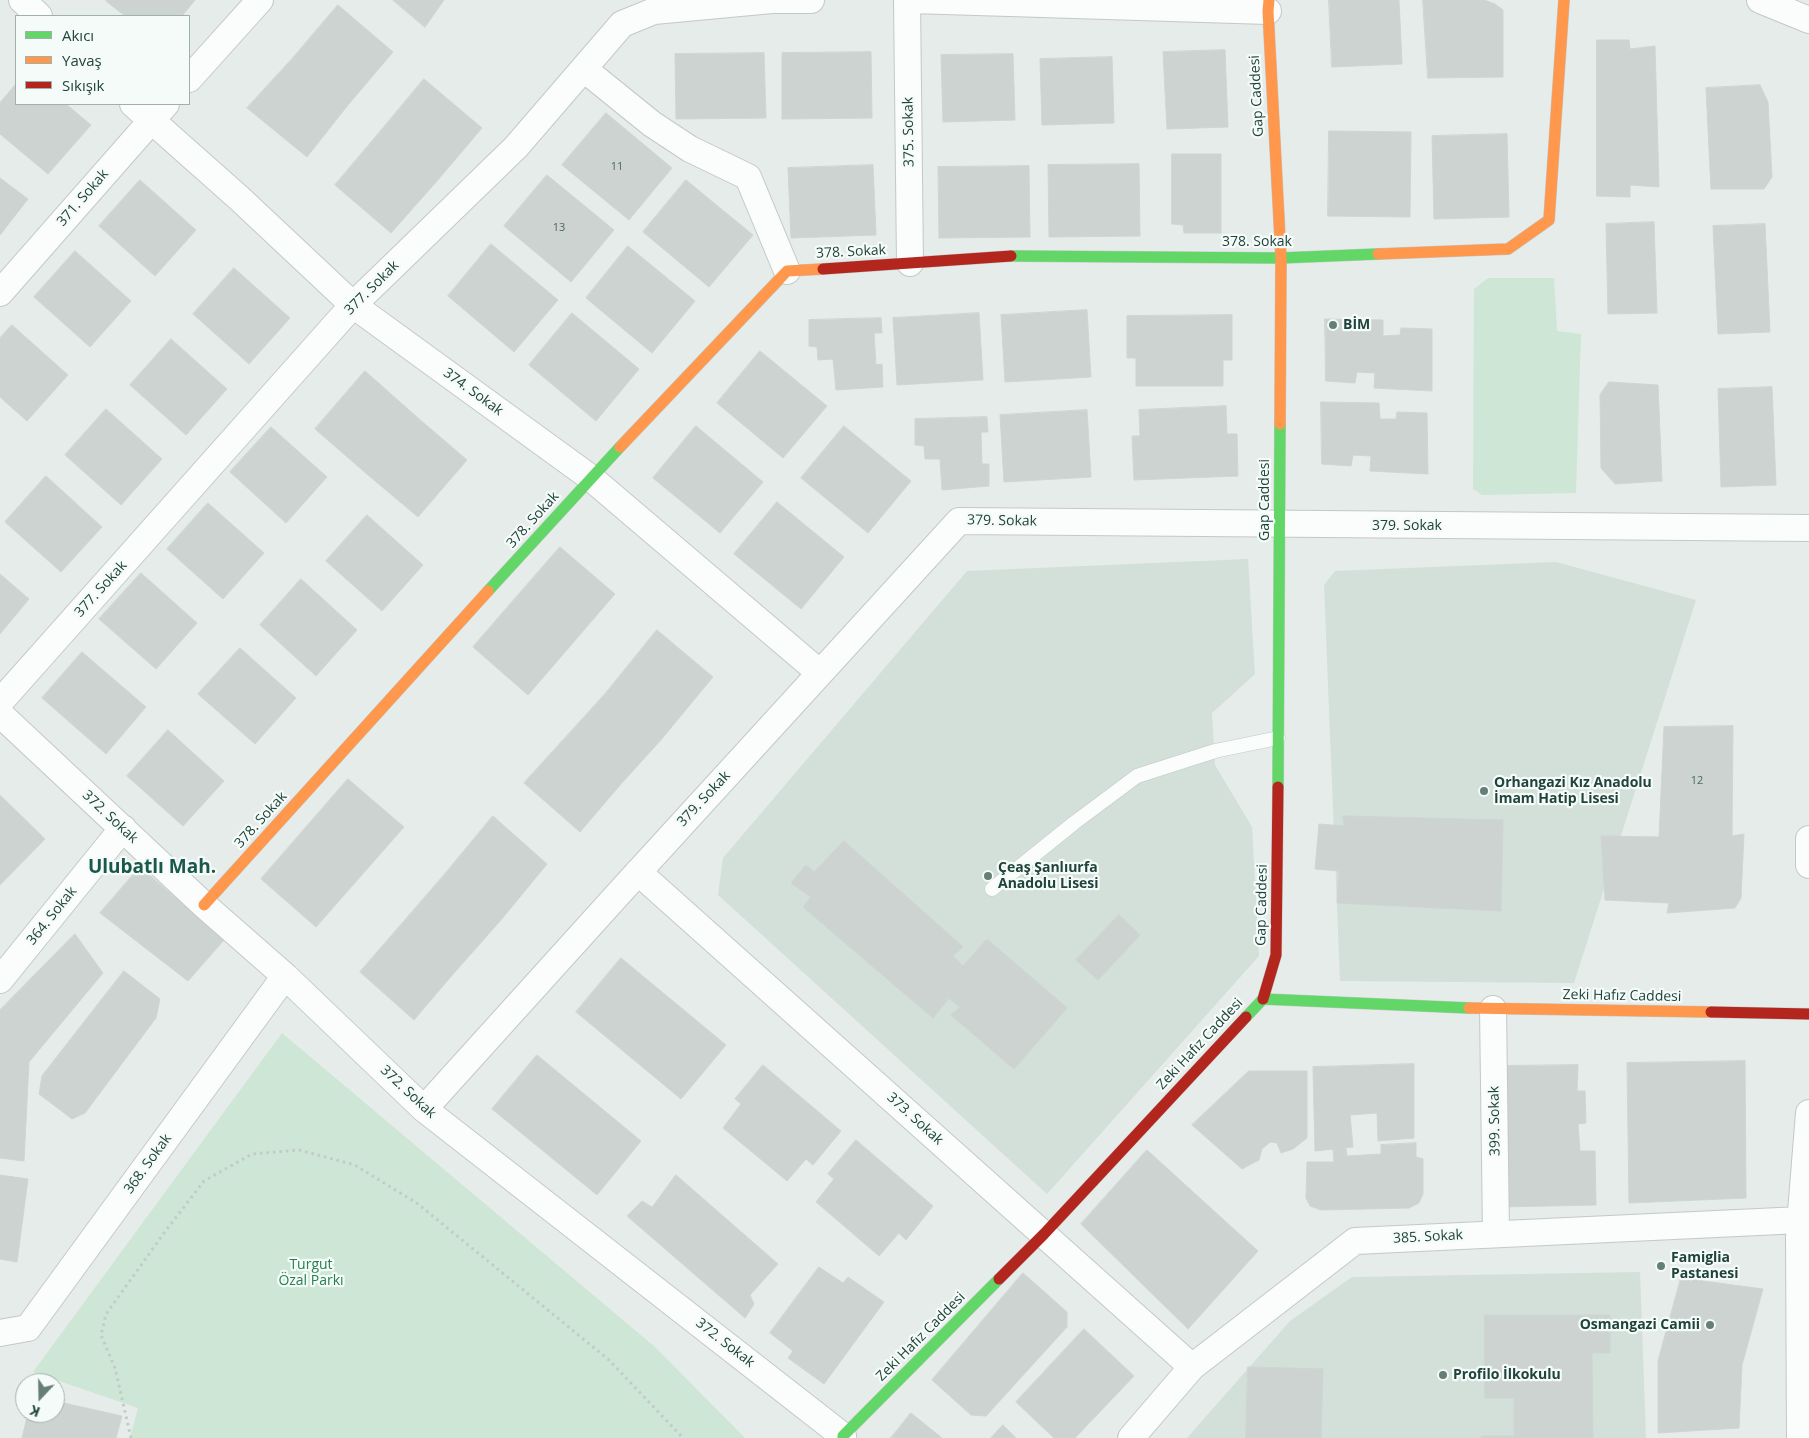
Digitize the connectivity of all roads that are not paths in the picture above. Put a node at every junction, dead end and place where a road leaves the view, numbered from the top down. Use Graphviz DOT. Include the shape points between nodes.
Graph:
graph roads {
  1 [pos="22,0"];
  2 [pos="260,0"];
  3 [pos="772,0"];
  4 [pos="812,0"];
  5 [pos="907,0"];
  6 [pos="912,0"];
  7 [pos="1564,0"];
  8 [pos="1760,0"];
  9 [pos="1268,5"];
  10 [pos="39,15"];
  11 [pos="1809,20"];
  12 [pos="584,69"];
  13 [pos="190,78"];
  14 [pos="150,109"];
  15 [pos="1281,258"];
  16 [pos="910,263"];
  17 [pos="787,271"];
  18 [pos="0,293"];
  19 [pos="353,305"];
  20 [pos="591,478"];
  21 [pos="1280,525"];
  22 [pos="1809,528"];
  23 [pos="820,673"];
  24 [pos="0,702"];
  25 [pos="0,714"];
  26 [pos="1278,738"];
  27 [pos="123,828"];
  28 [pos="1809,839"];
  29 [pos="1809,865"];
  30 [pos="638,872"];
  31 [pos="992,888"];
  32 [pos="204,905"];
  33 [pos="286,976"];
  34 [pos="0,980"];
  35 [pos="1262,999"];
  36 [pos="1493,1009"];
  37 [pos="1809,1014"];
  38 [pos="424,1109"];
  39 [pos="1809,1113"];
  40 [pos="1800,1220"];
  41 [pos="1044,1234"];
  42 [pos="1496,1234"];
  43 [pos="0,1334"];
  44 [pos="1192,1367"];
  45 [pos="843,1437"];
  46 [pos="1131,1438"];
  47 [pos="1800,1438"];
  1 -- 10 [label="street"];
  2 -- 13 [label="street"];
  3 -- 4 [label="street, 377. Sokak"];
  3 -- 12 [label="street, 377. Sokak" via="654,10 622,24"];
  5 -- 16 [label="street, 375. Sokak"];
  6 -- 9 [label="street"];
  7 -- 15 [label="street, 378. Sokak" via="1549,220 1508,249"];
  8 -- 11 [label="street"];
  9 -- 15 [label="street, Gap Caddesi"];
  12 -- 17 [label="street" via="652,124 690,149 748,177"];
  12 -- 19 [label="street, 377. Sokak" via="516,147"];
  14 -- 18 [label="street, 371. Sokak"];
  14 -- 19 [label="street, 374. Sokak"];
  15 -- 16 [label="street, 378. Sokak" via="1027,255"];
  15 -- 21 [label="street, Gap Caddesi"];
  16 -- 17 [label="street, 378. Sokak"];
  17 -- 20 [label="street, 378. Sokak"];
  19 -- 20 [label="street, 374. Sokak"];
  19 -- 24 [label="street, 377. Sokak"];
  20 -- 23 [label="street, 374. Sokak"];
  20 -- 32 [label="street, 378. Sokak"];
  21 -- 22 [label="street, 379. Sokak"];
  21 -- 23 [label="street, 379. Sokak" via="959,521"];
  21 -- 26 [label="street, Gap Caddesi"];
  23 -- 30 [label="street, 379. Sokak"];
  25 -- 27 [label="street, 372. Sokak"];
  26 -- 31 [label="lane" via="1215,751 1137,776"];
  26 -- 35 [label="street, Gap Caddesi" via="1276,955"];
  27 -- 32 [label="street, 372. Sokak"];
  27 -- 34 [label="street, 364. Sokak"];
  28 -- 29 [label="street"];
  30 -- 38 [label="street, 379. Sokak"];
  30 -- 41 [label="street, 373. Sokak"];
  32 -- 33 [label="street, 372. Sokak"];
  33 -- 38 [label="street, 372. Sokak"];
  33 -- 43 [label="street, 368. Sokak" via="28,1328"];
  35 -- 36 [label="street, Zeki Hafız Caddesi"];
  35 -- 41 [label="street, Zeki Hafız Caddesi"];
  36 -- 37 [label="street, Zeki Hafız Caddesi"];
  36 -- 42 [label="street, 399. Sokak"];
  38 -- 45 [label="street, 372. Sokak"];
  39 -- 40 [label="street"];
  40 -- 42 [label="street, 385. Sokak"];
  40 -- 47 [label="street"];
  41 -- 44 [label="street, 373. Sokak"];
  41 -- 45 [label="street, Zeki Hafız Caddesi"];
  42 -- 44 [label="street, 385. Sokak" via="1355,1241"];
  44 -- 46 [label="street, 385. Sokak"];
}
